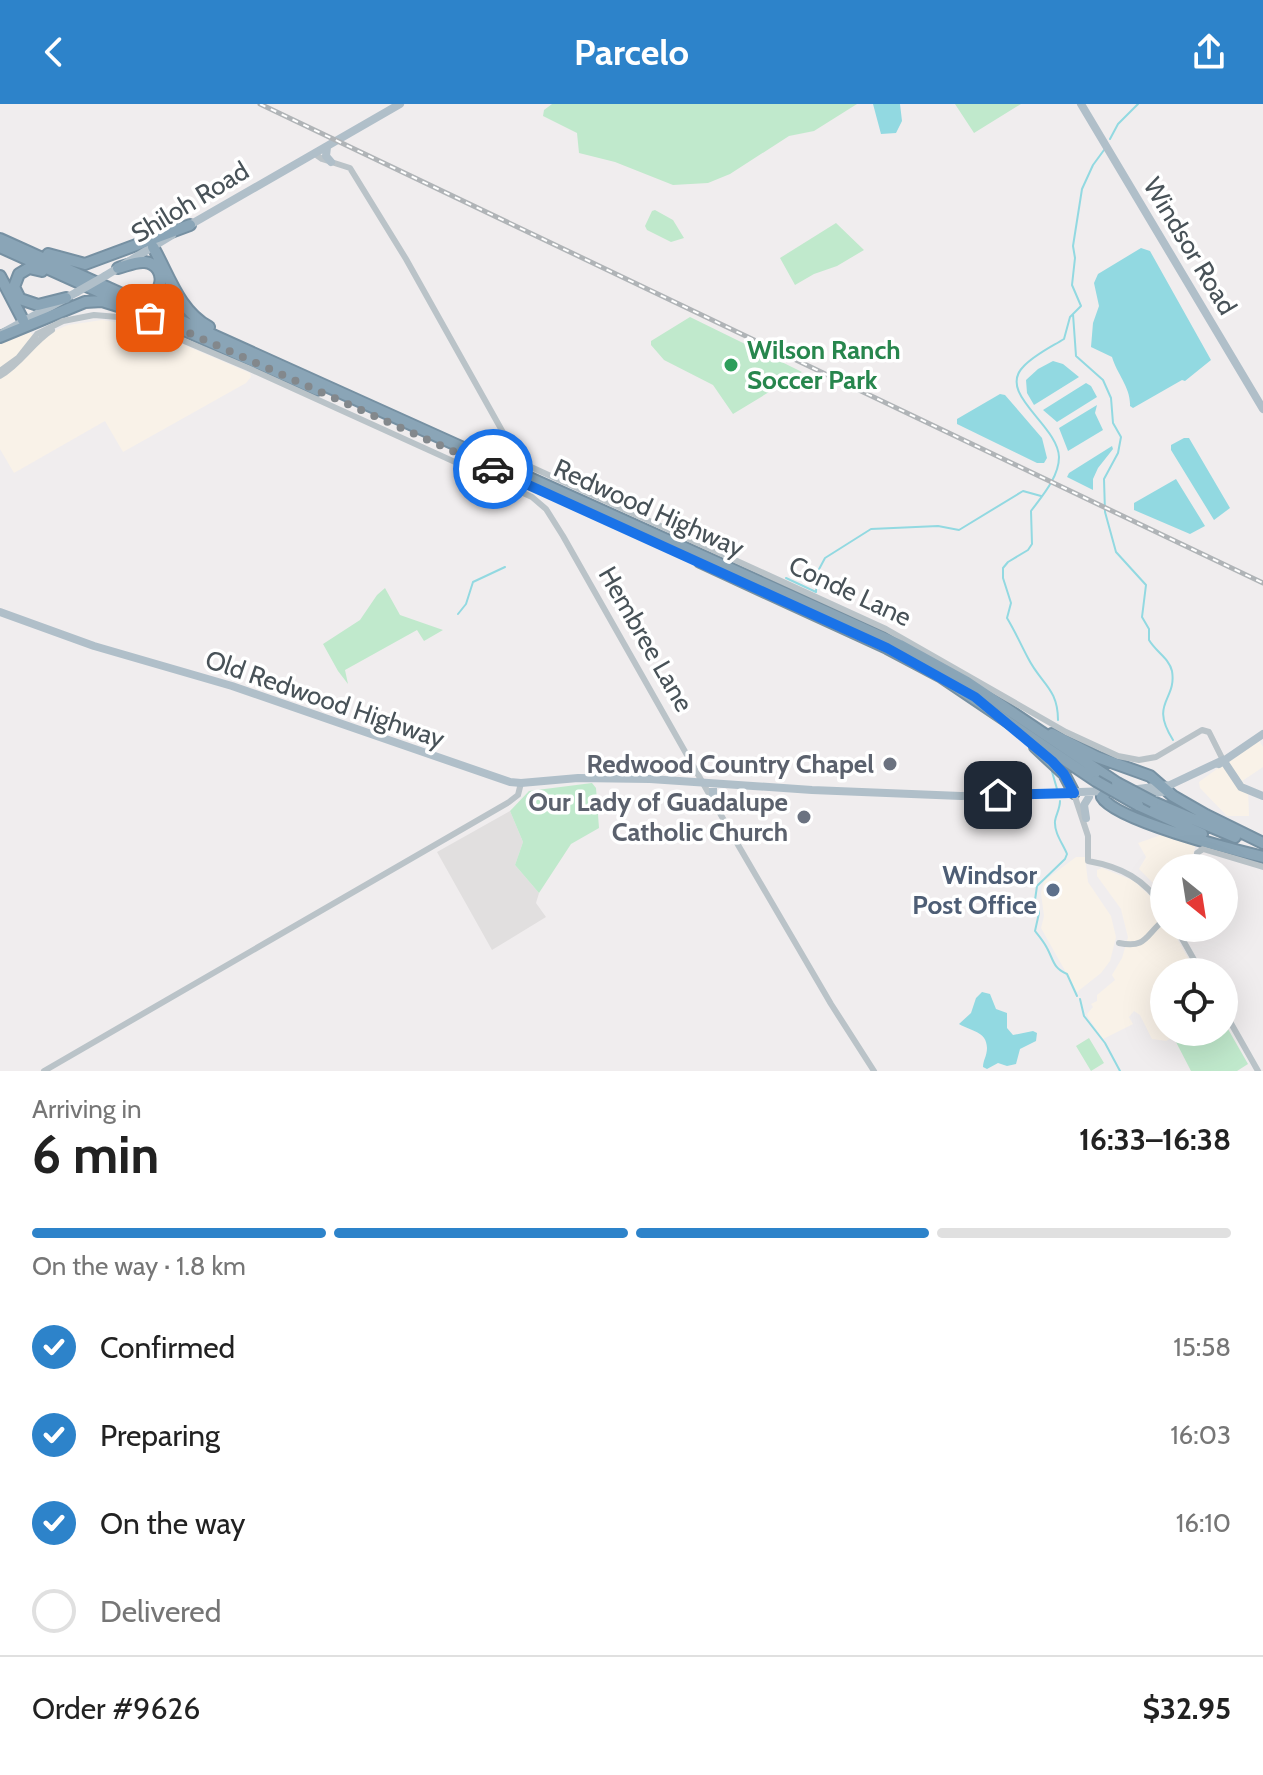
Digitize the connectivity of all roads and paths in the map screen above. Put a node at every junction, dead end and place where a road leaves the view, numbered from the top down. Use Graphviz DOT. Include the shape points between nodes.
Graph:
graph roads {
  1 [pos="400,104"];
  2 [pos="1081,104"];
  3 [pos="327,147"];
  4 [pos="315,154"];
  5 [pos="331,162"];
  6 [pos="190,225"];
  7 [pos="0,239"];
  8 [pos="167,239"];
  9 [pos="0,247"];
  10 [pos="153,247"];
  11 [pos="159,258"];
  12 [pos="118,268"];
  13 [pos="0,276"];
  14 [pos="104,281"];
  15 [pos="74,291"];
  16 [pos="23,320"];
  17 [pos="180,329"];
  18 [pos="0,335"];
  19 [pos="27,347"];
  20 [pos="247,351"];
  21 [pos="16,366"];
  22 [pos="251,371"];
  23 [pos="0,374"];
  24 [pos="1263,409"];
  25 [pos="0,612"];
  26 [pos="976,693"];
  27 [pos="1263,734"];
  28 [pos="1223,760"];
  29 [pos="521,783"];
  30 [pos="707,784"];
  31 [pos="1180,787"];
  32 [pos="1165,789"];
  33 [pos="1104,794"];
  34 [pos="1263,796"];
  35 [pos="1075,797"];
  36 [pos="1089,797"];
  37 [pos="713,800"];
  38 [pos="1180,800"];
  39 [pos="1086,818"];
  40 [pos="1263,845"];
  41 [pos="1197,854"];
  42 [pos="1218,854"];
  43 [pos="1263,856"];
  44 [pos="1238,860"];
  45 [pos="1090,861"];
  46 [pos="1263,867"];
  47 [pos="1150,893"];
  48 [pos="1150,935"];
  49 [pos="1119,943"];
  50 [pos="1238,1036"];
  51 [pos="44,1071"];
  52 [pos="874,1071"];
  53 [pos="1258,1071"];
  1 -- 3 [label="main road, Shiloh Road"];
  2 -- 24 [label="main road, Windsor Road"];
  3 -- 4 [label="main road, Shiloh Road"];
  3 -- 5 [label="main road"];
  4 -- 5 [label="street, Conde Lane"];
  4 -- 6 [label="main road, Shiloh Road"];
  5 -- 28 [label="street, Conde Lane" via="350,168 514,452 531,467 886,629 1118,756 1150,758 1192,735 1206,734"];
  6 -- 7 [label="highway" via="85,264"];
  6 -- 8 [label="main road, Shiloh Road"];
  7 -- 14 [label="highway, Redwood Highway"];
  8 -- 10 [label="main road, Shiloh Road"];
  8 -- 11 [label="highway"];
  9 -- 15 [label="highway, Redwood Highway"];
  10 -- 11 [label="highway"];
  10 -- 12 [label="main road, Shiloh Road"];
  11 -- 20 [label="highway" via="189,313"];
  12 -- 14 [label="main road, Shiloh Road"];
  12 -- 14 [label="highway" via="151,264 160,275 159,289 143,297"];
  13 -- 16 [label="highway"];
  14 -- 15 [label="main road, Shiloh Road, bridge"];
  14 -- 20 [label="highway, Redwood Highway"];
  15 -- 15 [label="highway" via="42,305 28,304 16,294 15,279 33,268"];
  15 -- 16 [label="main road, Shiloh Road"];
  15 -- 17 [label="highway, Redwood Highway"];
  16 -- 18 [label="main road, Shiloh Road"];
  17 -- 18 [label="highway" via="94,300"];
  17 -- 26 [label="highway, Redwood Highway"];
  19 -- 21 [label="street"];
  19 -- 22 [label="street, Hembree Lane" via="37,334 63,321 108,314 139,321"];
  19 -- 23 [label="street, Hembree Lane"];
  20 -- 26 [label="highway, Redwood Highway" via="900,645"];
  21 -- 22 [label="street, Hembree Lane" via="50,332 68,323 107,318 138,324"];
  21 -- 23 [label="street, Hembree Lane"];
  22 -- 30 [label="street, Hembree Lane" via="521,491 546,509"];
  25 -- 29 [label="main road, Old Redwood Highway"];
  26 -- 32 [label="highway"];
  26 -- 35 [label="highway" via="1052,761"];
  26 -- 40 [label="highway, Redwood Highway, bridge" via="1117,783 1204,825"];
  26 -- 43 [label="highway, Redwood Highway, bridge" via="1096,781 1138,805"];
  27 -- 28 [label="main road"];
  28 -- 31 [label="main road, Old Redwood Highway"];
  28 -- 32 [label="main road, Old Redwood Highway"];
  28 -- 34 [label="main road" via="1241,787"];
  29 -- 30 [label="main road, Old Redwood Highway" via="578,778"];
  29 -- 51 [label="street" via="509,802"];
  30 -- 35 [label="main road, Old Redwood Highway"];
  30 -- 37 [label="main road"];
  31 -- 32 [label="main road, Old Redwood Highway"];
  31 -- 38 [label="highway"];
  32 -- 33 [label="main road, Old Redwood Highway"];
  32 -- 38 [label="highway"];
  33 -- 35 [label="main road, Old Redwood Highway"];
  33 -- 36 [label="main road, Old Redwood Highway"];
  33 -- 43 [label="highway" via="1106,803 1137,819"];
  35 -- 36 [label="main road, Old Redwood Highway"];
  35 -- 39 [label="street"];
  35 -- 45 [label="street"];
  36 -- 39 [label="main road"];
  37 -- 52 [label="street"];
  38 -- 40 [label="highway"];
  39 -- 45 [label="street" via="1092,837"];
  41 -- 42 [label="street" via="1201,849"];
  44 -- 46 [label="street"];
  45 -- 47 [label="street" via="1135,876"];
  48 -- 49 [label="street" via="1137,945"];
  50 -- 53 [label="street"];
}
